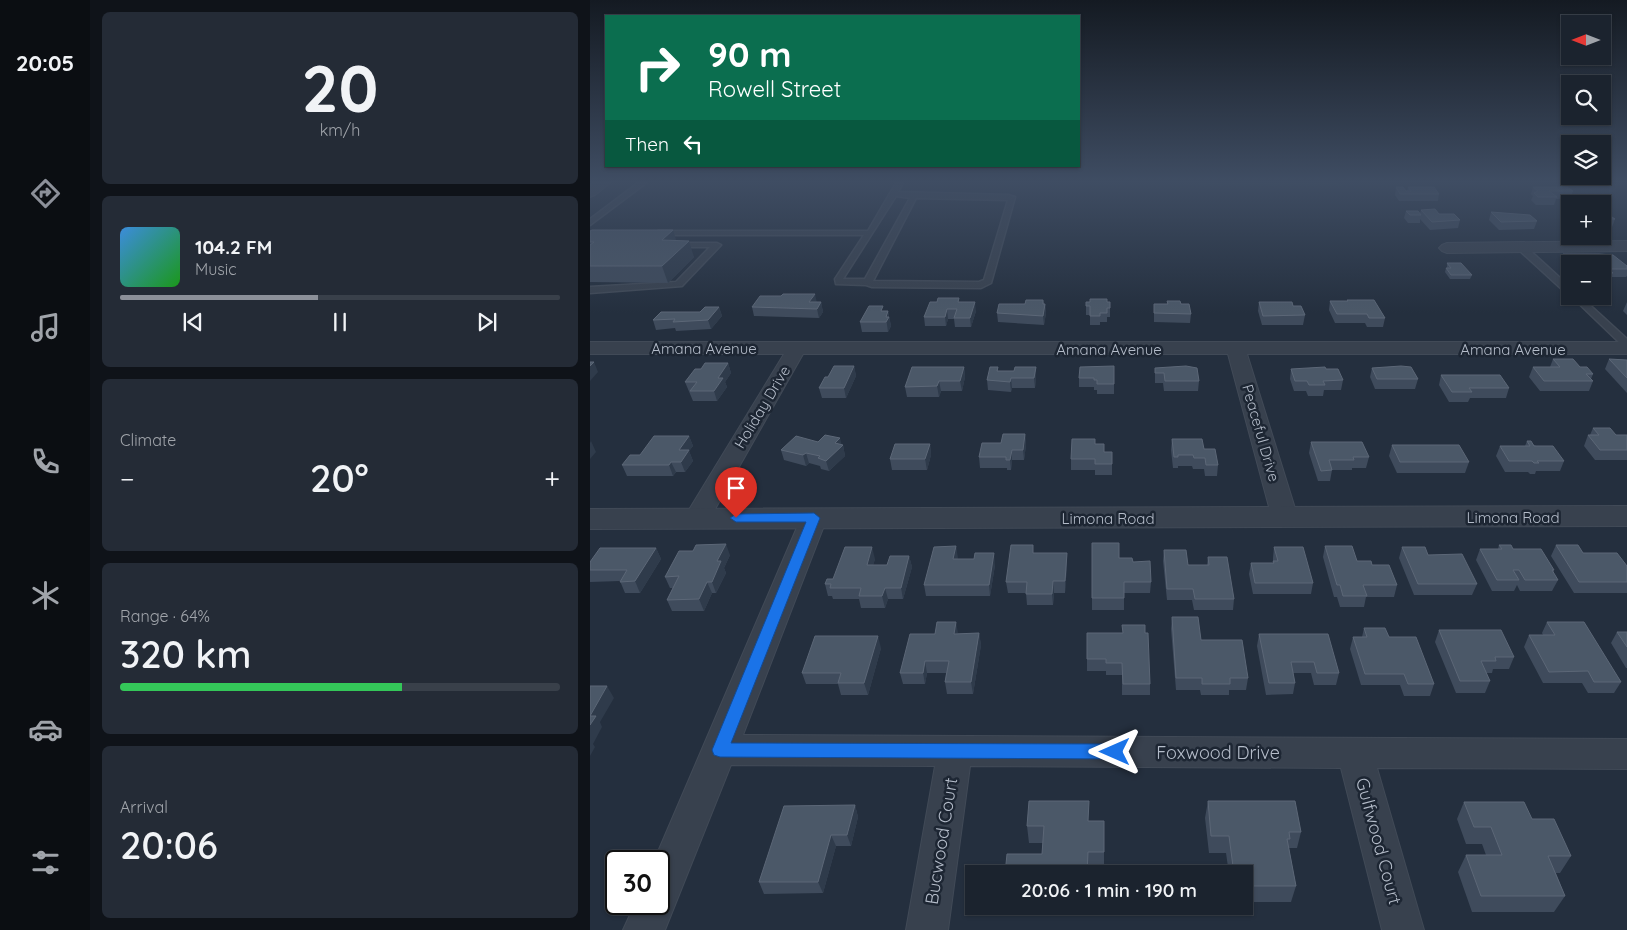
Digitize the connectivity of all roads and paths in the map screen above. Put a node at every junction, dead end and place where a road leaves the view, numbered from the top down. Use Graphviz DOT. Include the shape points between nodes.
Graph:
graph roads {
  1 [pos="874,226"];
  2 [pos="898,226"];
  3 [pos="1004,226"];
  4 [pos="647,233"];
  5 [pos="870,233"];
  6 [pos="668,244"];
  7 [pos="1627,246"];
  8 [pos="1448,248"];
  9 [pos="1522,248"];
  10 [pos="868,282"];
  11 [pos="1561,284"];
  12 [pos="590,290"];
  13 [pos="1584,305"];
  14 [pos="1627,344"];
  15 [pos="590,348"];
  16 [pos="797,348"];
  17 [pos="1627,348"];
  18 [pos="1236,349"];
  19 [pos="1627,516"];
  20 [pos="590,518"];
  21 [pos="697,518"];
  22 [pos="814,518"];
  23 [pos="1285,518"];
  24 [pos="720,750"];
  25 [pos="955,751"];
  26 [pos="1355,753"];
  27 [pos="1627,754"];
  28 [pos="670,869"];
  29 [pos="650,915"];
  30 [pos="644,930"];
  31 [pos="927,930"];
  32 [pos="1403,930"];
  1 -- 5 [label="lane"];
  2 -- 10 [label="lane"];
  3 -- 10 [label="lane" via="988,281 981,285"];
  4 -- 5 [label="lane"];
  5 -- 10 [label="lane" via="839,279 839,282 848,284"];
  6 -- 12 [label="lane" via="717,245 679,284"];
  7 -- 9 [label="street"];
  8 -- 9 [label="street"];
  9 -- 11 [label="lane"];
  13 -- 14 [label="lane"];
  15 -- 16 [label="street, Amana Avenue"];
  16 -- 18 [label="street, Amana Avenue"];
  16 -- 21 [label="street, Holiday Drive"];
  17 -- 18 [label="street, Amana Avenue"];
  18 -- 23 [label="street, Peaceful Drive"];
  19 -- 23 [label="street, Limona Road"];
  20 -- 21 [label="street, Limona Road"];
  21 -- 22 [label="street, Limona Road"];
  22 -- 23 [label="street, Limona Road"];
  22 -- 24 [label="street"];
  24 -- 25 [label="street, Foxwood Drive"];
  24 -- 28 [label="street"];
  25 -- 26 [label="street, Foxwood Drive"];
  25 -- 31 [label="street, Bucwood Court"];
  26 -- 27 [label="street, Foxwood Drive"];
  26 -- 32 [label="street, Gulfwood Court"];
  29 -- 30 [label="street"];
}
